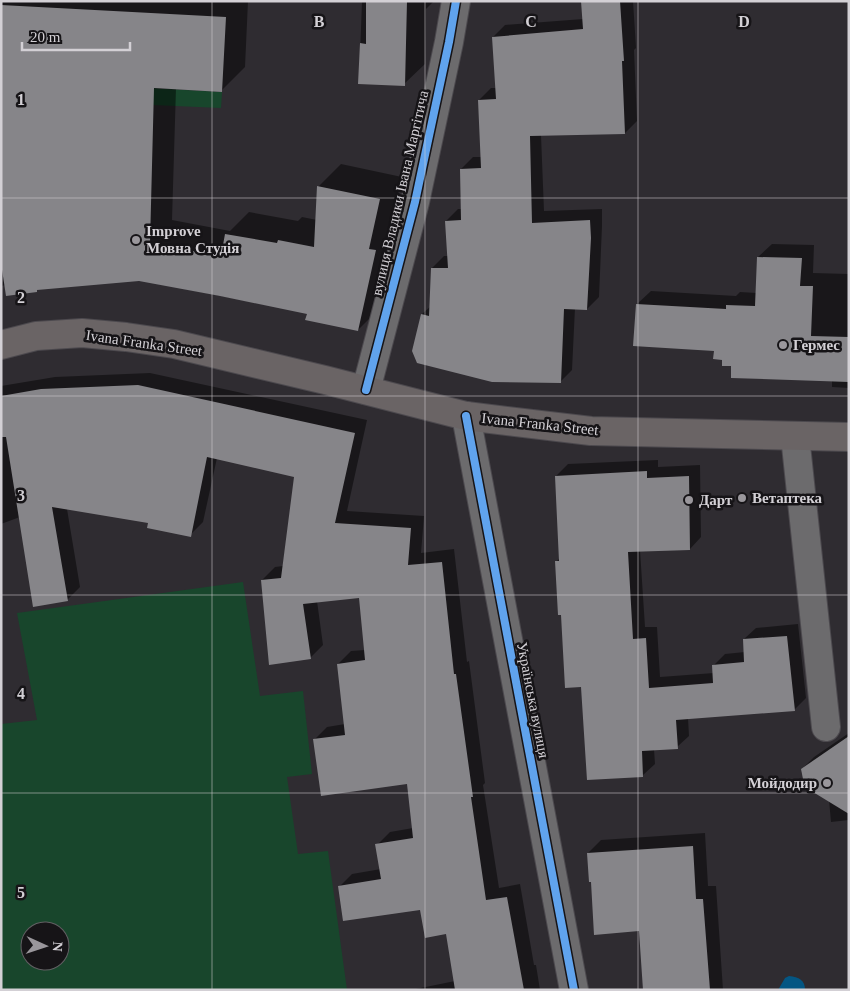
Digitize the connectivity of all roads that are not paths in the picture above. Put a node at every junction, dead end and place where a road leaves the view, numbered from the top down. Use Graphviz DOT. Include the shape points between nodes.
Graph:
graph roads {
  1 [pos="456,1"];
  2 [pos="1,345"];
  3 [pos="366,390"];
  4 [pos="466,416"];
  5 [pos="795,436"];
  6 [pos="849,437"];
  7 [pos="826,727"];
  8 [pos="574,990"];
  1 -- 3 [label="street, вулиця Владики Івана Маргітича" via="415,202"];
  2 -- 3 [label="main road, Ivana Franka Street" via="36,336 82,333 126,337 174,344"];
  3 -- 4 [label="main road, Ivana Franka Street"];
  4 -- 5 [label="main road, Ivana Franka Street" via="591,431"];
  4 -- 8 [label="street, Українська вулиця"];
  5 -- 6 [label="main road, Ivana Franka Street"];
  5 -- 7 [label="street"];
}
